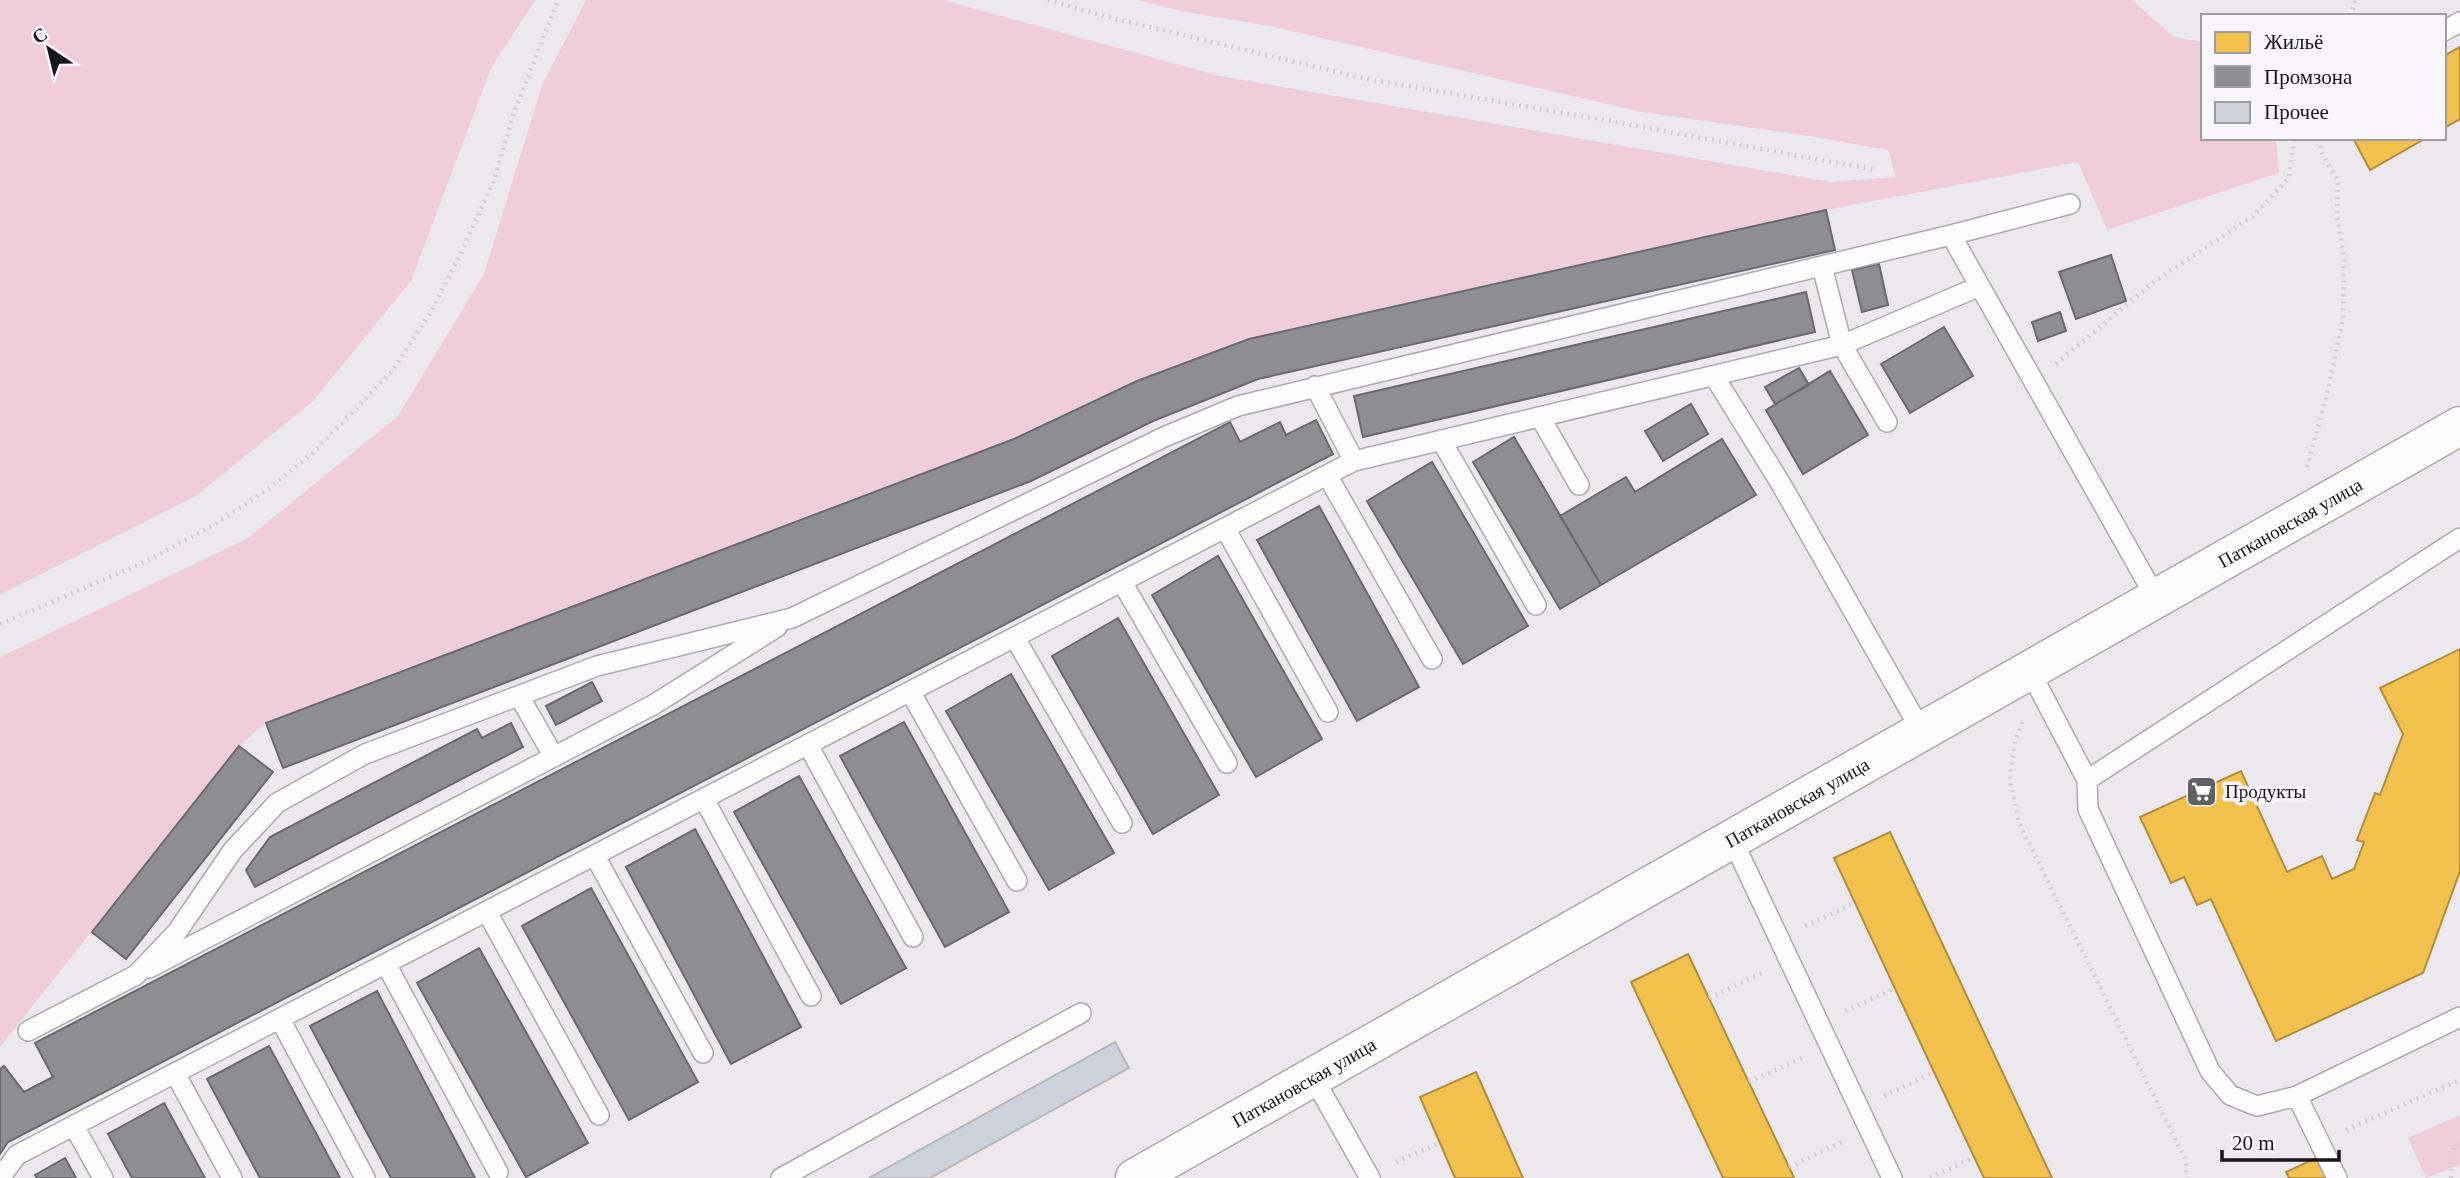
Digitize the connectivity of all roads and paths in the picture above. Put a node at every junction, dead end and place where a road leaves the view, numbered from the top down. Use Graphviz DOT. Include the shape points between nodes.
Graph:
graph roads {
  1 [pos="558,0"];
  2 [pos="1048,0"];
  3 [pos="2294,140"];
  4 [pos="2320,140"];
  5 [pos="1876,170"];
  6 [pos="2070,204"];
  7 [pos="1951,235"];
  8 [pos="1822,266"];
  9 [pos="1980,286"];
  10 [pos="1842,345"];
  11 [pos="1714,376"];
  12 [pos="2035,382"];
  13 [pos="1315,386"];
  14 [pos="1540,417"];
  15 [pos="1886,422"];
  16 [pos="2460,426"];
  17 [pos="1441,440"];
  18 [pos="1354,461"];
  19 [pos="1327,475"];
  20 [pos="1579,485"];
  21 [pos="2288,524"];
  22 [pos="1225,528"];
  23 [pos="2460,538"];
  24 [pos="1122,582"];
  25 [pos="2156,598"];
  26 [pos="1536,605"];
  27 [pos="792,618"];
  28 [pos="0,624"];
  29 [pos="1015,638"];
  30 [pos="1432,659"];
  31 [pos="2030,671"];
  32 [pos="911,692"];
  33 [pos="519,696"];
  34 [pos="1328,712"];
  35 [pos="2025,715"];
  36 [pos="1922,732"];
  37 [pos="808,745"];
  38 [pos="554,757"];
  39 [pos="1227,763"];
  40 [pos="2087,780"];
  41 [pos="704,799"];
  42 [pos="1122,822"];
  43 [pos="1733,841"];
  44 [pos="595,856"];
  45 [pos="1017,881"];
  46 [pos="1855,903"];
  47 [pos="487,912"];
  48 [pos="913,937"];
  49 [pos="1779,939"];
  50 [pos="1790,960"];
  51 [pos="386,964"];
  52 [pos="136,975"];
  53 [pos="1895,988"];
  54 [pos="811,996"];
  55 [pos="1709,998"];
  56 [pos="1081,1013"];
  57 [pos="2460,1017"];
  58 [pos="280,1019"];
  59 [pos="1819,1023"];
  60 [pos="28,1031"];
  61 [pos="1829,1045"];
  62 [pos="703,1053"];
  63 [pos="1934,1072"];
  64 [pos="175,1073"];
  65 [pos="1313,1077"];
  66 [pos="2460,1080"];
  67 [pos="1749,1082"];
  68 [pos="2297,1096"];
  69 [pos="1859,1108"];
  70 [pos="599,1115"];
  71 [pos="74,1126"];
  72 [pos="1869,1129"];
  73 [pos="2319,1142"];
  74 [pos="1440,1143"];
  75 [pos="2460,1144"];
  76 [pos="1974,1157"];
  77 [pos="1789,1167"];
  78 [pos="498,1172"];
  79 [pos="1369,1176"];
  80 [pos="0,1178"];
  81 [pos="103,1178"];
  82 [pos="232,1178"];
  83 [pos="365,1178"];
  84 [pos="781,1178"];
  85 [pos="1135,1178"];
  86 [pos="1892,1178"];
  87 [pos="1930,1178"];
  88 [pos="2187,1178"];
  89 [pos="2337,1178"];
  90 [pos="2451,1178"];
  1 -- 28 [label="path" via="514,113 493,183 430,313 393,370 316,450 222,519 145,562"];
  2 -- 5 [label="path" via="1362,78"];
  3 -- 12 [label="path" via="2289,178 2253,216 2154,282"];
  4 -- 21 [label="path" via="2321,152 2338,181 2343,318 2327,394"];
  6 -- 7 [label="lane"];
  7 -- 8 [label="lane"];
  7 -- 9 [label="lane"];
  8 -- 10 [label="lane"];
  8 -- 13 [label="lane"];
  9 -- 10 [label="lane"];
  9 -- 12 [label="lane"];
  10 -- 11 [label="lane"];
  10 -- 15 [label="lane"];
  11 -- 14 [label="lane"];
  11 -- 36 [label="lane"];
  12 -- 25 [label="lane"];
  13 -- 18 [label="lane"];
  13 -- 27 [label="lane" via="1238,406 1164,437"];
  14 -- 17 [label="lane"];
  14 -- 20 [label="lane"];
  16 -- 21 [label="street, Паткановская улица"];
  17 -- 18 [label="lane"];
  17 -- 26 [label="lane"];
  18 -- 19 [label="lane"];
  19 -- 22 [label="lane"];
  19 -- 30 [label="lane"];
  21 -- 25 [label="street, Паткановская улица"];
  22 -- 24 [label="lane"];
  22 -- 34 [label="lane"];
  23 -- 40 [label="lane"];
  24 -- 29 [label="lane"];
  24 -- 39 [label="lane"];
  25 -- 31 [label="street, Паткановская улица"];
  27 -- 33 [label="lane" via="597,666"];
  27 -- 38 [label="lane" via="653,705"];
  29 -- 32 [label="lane"];
  29 -- 42 [label="lane"];
  31 -- 36 [label="street, Паткановская улица"];
  31 -- 40 [label="lane"];
  32 -- 37 [label="lane"];
  32 -- 45 [label="lane"];
  33 -- 38 [label="lane"];
  33 -- 52 [label="lane" via="365,754 277,803 233,850 177,932"];
  35 -- 88 [label="path" via="2014,746 2010,780 2019,822 2186,1161"];
  36 -- 43 [label="street, Паткановская улица"];
  37 -- 41 [label="lane"];
  37 -- 48 [label="lane"];
  38 -- 52 [label="lane"];
  40 -- 68 [label="lane" via="2088,809 2210,1071 2230,1095 2257,1106"];
  41 -- 44 [label="lane"];
  41 -- 54 [label="lane"];
  43 -- 49 [label="lane"];
  43 -- 65 [label="street, Паткановская улица"];
  44 -- 47 [label="lane"];
  44 -- 62 [label="lane"];
  46 -- 49 [label="path"];
  47 -- 51 [label="lane"];
  47 -- 70 [label="lane"];
  49 -- 50 [label="lane"];
  50 -- 55 [label="path"];
  50 -- 59 [label="lane"];
  51 -- 58 [label="lane"];
  51 -- 78 [label="lane"];
  52 -- 60 [label="lane"];
  53 -- 59 [label="path"];
  56 -- 84 [label="lane"];
  57 -- 68 [label="lane"];
  58 -- 64 [label="lane"];
  58 -- 83 [label="lane"];
  59 -- 61 [label="lane"];
  61 -- 67 [label="path"];
  61 -- 69 [label="lane"];
  63 -- 69 [label="path"];
  64 -- 71 [label="lane"];
  64 -- 82 [label="lane"];
  65 -- 79 [label="lane"];
  65 -- 85 [label="street, Паткановская улица"];
  66 -- 73 [label="path"];
  68 -- 73 [label="lane"];
  69 -- 72 [label="lane"];
  71 -- 80 [label="lane" via="17,1155"];
  71 -- 81 [label="lane"];
  72 -- 77 [label="path"];
  72 -- 86 [label="lane"];
  73 -- 89 [label="lane"];
  74 -- 79 [label="path"];
  75 -- 90 [label="path" via="2453,1147"];
  76 -- 87 [label="path"];
}
